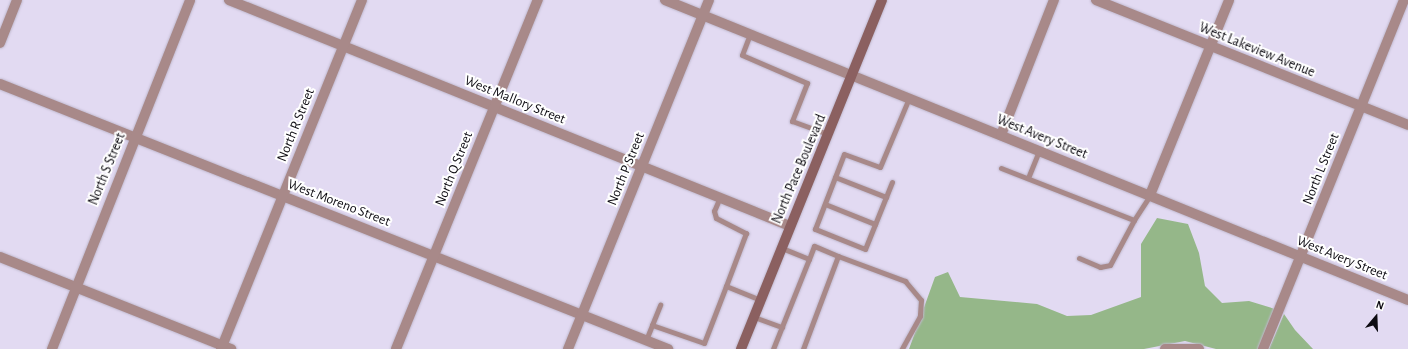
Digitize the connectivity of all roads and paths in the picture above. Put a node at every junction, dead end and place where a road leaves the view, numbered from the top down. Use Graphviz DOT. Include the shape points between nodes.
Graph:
graph roads {
  1 [pos="17,0"];
  2 [pos="190,0"];
  3 [pos="229,0"];
  4 [pos="362,0"];
  5 [pos="538,0"];
  6 [pos="665,0"];
  7 [pos="709,0"];
  8 [pos="882,0"];
  9 [pos="1054,0"];
  10 [pos="1096,0"];
  11 [pos="1229,0"];
  12 [pos="1404,0"];
  13 [pos="703,15"];
  14 [pos="750,34"];
  15 [pos="1,38"];
  16 [pos="343,46"];
  17 [pos="1211,46"];
  18 [pos="852,76"];
  19 [pos="0,84"];
  20 [pos="909,98"];
  21 [pos="1361,106"];
  22 [pos="494,107"];
  23 [pos="1408,126"];
  24 [pos="829,134"];
  25 [pos="1001,135"];
  26 [pos="135,136"];
  27 [pos="1040,151"];
  28 [pos="643,166"];
  29 [pos="1002,168"];
  30 [pos="835,177"];
  31 [pos="1028,178"];
  32 [pos="892,182"];
  33 [pos="1150,195"];
  34 [pos="283,196"];
  35 [pos="720,197"];
  36 [pos="886,197"];
  37 [pos="825,204"];
  38 [pos="1134,220"];
  39 [pos="876,224"];
  40 [pos="790,226"];
  41 [pos="782,248"];
  42 [pos="434,255"];
  43 [pos="838,256"];
  44 [pos="1301,256"];
  45 [pos="0,257"];
  46 [pos="809,258"];
  47 [pos="1079,258"];
  48 [pos="726,286"];
  49 [pos="75,287"];
  50 [pos="761,300"];
  51 [pos="1408,300"];
  52 [pos="660,305"];
  53 [pos="582,315"];
  54 [pos="754,316"];
  55 [pos="652,325"];
  56 [pos="782,327"];
  57 [pos="646,340"];
  58 [pos="225,348"];
  59 [pos="52,349"];
  60 [pos="396,349"];
  61 [pos="568,349"];
  62 [pos="668,349"];
  63 [pos="741,349"];
  64 [pos="774,349"];
  65 [pos="803,349"];
  66 [pos="902,349"];
  67 [pos="1165,349"];
  68 [pos="1199,349"];
  69 [pos="1263,349"];
  1 -- 15 [label="street"];
  2 -- 26 [label="street, North S Street"];
  3 -- 16 [label="street, West Mallory Street"];
  4 -- 16 [label="street, North R Street"];
  5 -- 22 [label="street, North Q Street"];
  6 -- 13 [label="street, West Avery Street"];
  7 -- 13 [label="street, North P Street"];
  8 -- 18 [label="main road, North Pace Boulevard"];
  9 -- 25 [label="street"];
  10 -- 17 [label="street, West Lakeview Avenue"];
  11 -- 17 [label="street"];
  12 -- 21 [label="street, North L Street"];
  13 -- 14 [label="street, West Avery Street"];
  13 -- 28 [label="street, North P Street"];
  14 -- 18 [label="street, West Avery Street"];
  14 -- 24 [label="lane" via="742,55 807,83 792,121"];
  16 -- 22 [label="street, West Mallory Street"];
  16 -- 34 [label="street, North R Street"];
  17 -- 21 [label="street, West Lakeview Avenue"];
  17 -- 33 [label="street"];
  18 -- 20 [label="street, West Avery Street"];
  18 -- 24 [label="main road, North Pace Boulevard"];
  19 -- 26 [label="street, West Moreno Street"];
  20 -- 25 [label="street, West Avery Street"];
  20 -- 30 [label="lane" via="880,167 844,154"];
  21 -- 23 [label="street, West Lakeview Avenue"];
  21 -- 44 [label="street, North L Street"];
  22 -- 28 [label="street, West Mallory Street"];
  22 -- 42 [label="street, North Q Street"];
  24 -- 40 [label="main road, North Pace Boulevard"];
  25 -- 27 [label="street, West Avery Street"];
  26 -- 34 [label="street, West Moreno Street"];
  26 -- 49 [label="street, North S Street"];
  27 -- 31 [label="lane"];
  27 -- 33 [label="street, West Avery Street"];
  28 -- 35 [label="street, West Mallory Street"];
  28 -- 53 [label="street, North P Street"];
  29 -- 31 [label="lane"];
  30 -- 36 [label="lane"];
  30 -- 37 [label="lane"];
  31 -- 38 [label="lane"];
  32 -- 36 [label="lane"];
  33 -- 38 [label="lane"];
  33 -- 44 [label="street, West Avery Street"];
  34 -- 42 [label="street, West Moreno Street"];
  34 -- 58 [label="street, North R Street"];
  35 -- 40 [label="street, West Mallory Street"];
  35 -- 48 [label="lane" via="714,212 716,218 746,233"];
  36 -- 39 [label="lane"];
  37 -- 39 [label="lane"];
  37 -- 39 [label="lane" via="815,229 865,249"];
  38 -- 47 [label="lane" via="1110,265 1100,267"];
  40 -- 41 [label="main road, North Pace Boulevard"];
  41 -- 46 [label="lane"];
  41 -- 50 [label="main road, North Pace Boulevard"];
  42 -- 53 [label="street, West Moreno Street"];
  42 -- 60 [label="street, North Q Street"];
  43 -- 46 [label="lane" via="814,246"];
  43 -- 65 [label="lane"];
  43 -- 66 [label="lane" via="906,281 921,300 920,316"];
  44 -- 51 [label="street, West Avery Street"];
  44 -- 69 [label="street, North L Street"];
  45 -- 49 [label="street"];
  46 -- 56 [label="lane"];
  48 -- 50 [label="lane"];
  48 -- 55 [label="lane" via="704,343"];
  49 -- 58 [label="street"];
  49 -- 59 [label="street, North S Street"];
  50 -- 54 [label="main road, North Pace Boulevard"];
  52 -- 55 [label="lane"];
  53 -- 57 [label="street, West Moreno Street"];
  53 -- 61 [label="street, North P Street"];
  54 -- 56 [label="lane"];
  54 -- 63 [label="main road, North Pace Boulevard"];
  55 -- 57 [label="lane"];
  56 -- 64 [label="lane"];
  57 -- 62 [label="street, West Moreno Street"];
  67 -- 68 [label="street"];
}
